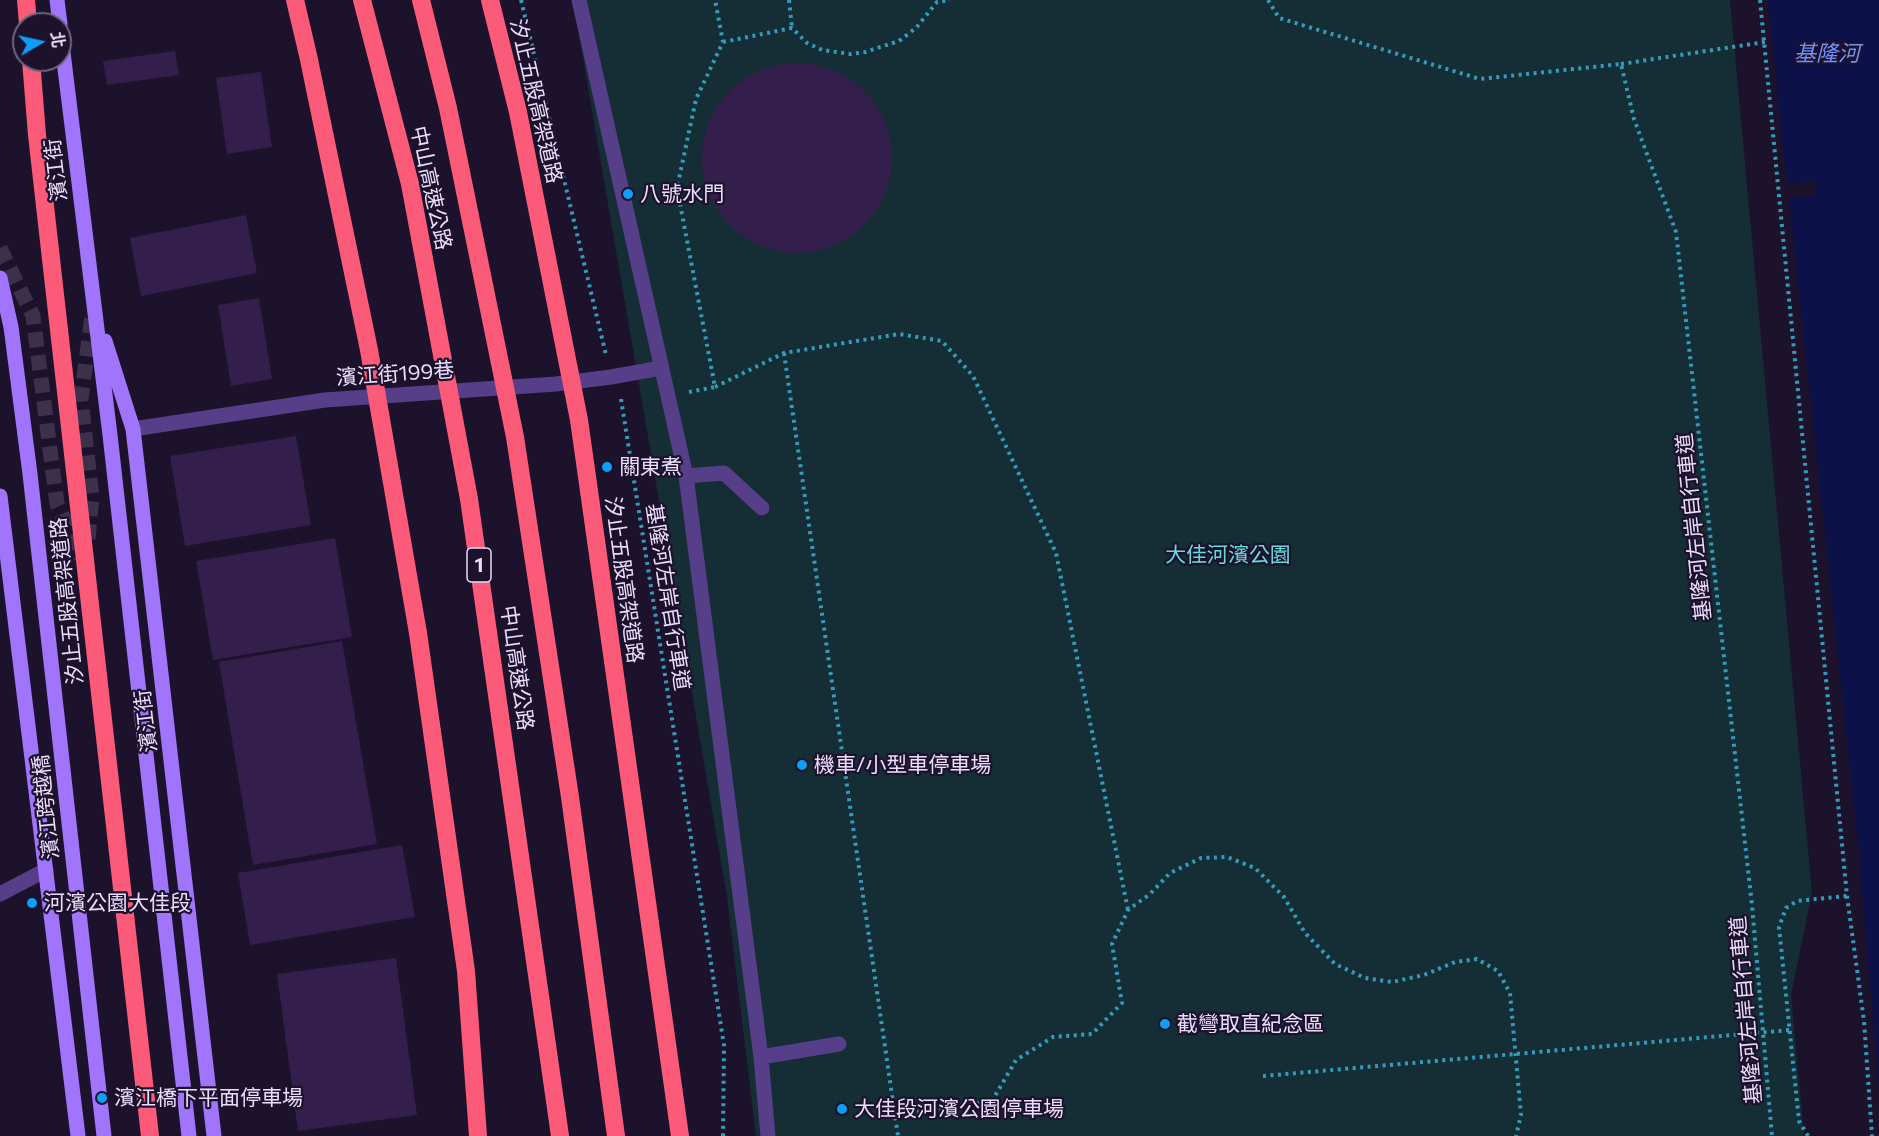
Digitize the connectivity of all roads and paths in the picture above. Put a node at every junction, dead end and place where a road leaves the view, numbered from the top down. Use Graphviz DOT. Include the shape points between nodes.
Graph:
graph roads {
  1 [pos="295,0"];
  2 [pos="362,0"];
  3 [pos="421,0"];
  4 [pos="490,0"];
  5 [pos="521,0"];
  6 [pos="579,0"];
  7 [pos="715,0"];
  8 [pos="789,0"];
  9 [pos="950,0"];
  10 [pos="1268,0"];
  11 [pos="1760,0"];
  12 [pos="792,28"];
  13 [pos="723,42"];
  14 [pos="1765,42"];
  15 [pos="1621,64"];
  16 [pos="32,72"];
  17 [pos="66,72"];
  18 [pos="0,278"];
  19 [pos="94,306"];
  20 [pos="784,353"];
  21 [pos="661,368"];
  22 [pos="612,377"];
  23 [pos="715,387"];
  24 [pos="667,394"];
  25 [pos="133,429"];
  26 [pos="686,476"];
  27 [pos="0,496"];
  28 [pos="762,508"];
  29 [pos="46,870"];
  30 [pos="0,894"];
  31 [pos="1847,896"];
  32 [pos="1128,910"];
  33 [pos="1790,1030"];
  34 [pos="1763,1032"];
  35 [pos="839,1044"];
  36 [pos="1516,1055"];
  37 [pos="761,1056"];
  38 [pos="1263,1076"];
  39 [pos="895,1116"];
  40 [pos="78,1136"];
  41 [pos="104,1136"];
  42 [pos="150,1136"];
  43 [pos="189,1136"];
  44 [pos="214,1136"];
  45 [pos="478,1136"];
  46 [pos="560,1136"];
  47 [pos="616,1136"];
  48 [pos="680,1136"];
  49 [pos="723,1136"];
  50 [pos="768,1136"];
  51 [pos="898,1136"];
  52 [pos="1516,1136"];
  53 [pos="1772,1136"];
  54 [pos="1808,1136"];
  55 [pos="1872,1136"];
  1 -- 45 [label="highway, bridge" via="369,350 417,633 466,971"];
  2 -- 46 [label="highway, 中山高速公路 / 1, bridge" via="410,184 469,499"];
  3 -- 47 [label="highway, 中山高速公路, bridge" via="448,108 515,437 570,796"];
  4 -- 48 [label="highway, 汐止五股高架道路, bridge" via="518,112 579,420"];
  5 -- 22 [label="path, 基隆河左岸自行車道"];
  6 -- 21 [label="lane"];
  7 -- 13 [label="path"];
  8 -- 12 [label="path"];
  9 -- 12 [label="path" via="937,2 916,28 899,40 865,52 822,50 807,43"];
  10 -- 15 [label="path" via="1279,18 1480,79"];
  11 -- 14 [label="path"];
  12 -- 13 [label="path"];
  13 -- 23 [label="path" via="696,99 677,188"];
  14 -- 15 [label="path"];
  14 -- 31 [label="path"];
  15 -- 34 [label="path, 基隆河左岸自行車道" via="1634,119 1676,232"];
  16 -- 42 [label="highway, 汐止五股高架道路, bridge"];
  17 -- 19 [label="main road, 濱江街"];
  18 -- 41 [label="main road, 濱江跨越橋" via="11,327 30,474"];
  19 -- 25 [label="main road, 濱江街"];
  19 -- 43 [label="main road, 濱江街"];
  20 -- 23 [label="path"];
  20 -- 32 [label="path" via="899,334 942,341 973,376 1056,553"];
  20 -- 39 [label="path"];
  21 -- 22 [label="lane, 濱江街199巷"];
  21 -- 24 [label="lane"];
  22 -- 25 [label="lane, 濱江街199巷" via="325,400"];
  22 -- 49 [label="path, 基隆河左岸自行車道" via="621,395 724,1045"];
  23 -- 24 [label="path"];
  24 -- 26 [label="lane"];
  25 -- 44 [label="main road, 濱江街"];
  26 -- 28 [label="lane" via="724,473"];
  26 -- 37 [label="lane"];
  27 -- 29 [label="main road"];
  29 -- 30 [label="lane"];
  29 -- 40 [label="main road"];
  31 -- 33 [label="path" via="1797,901 1786,908 1779,927"];
  31 -- 55 [label="path"];
  32 -- 36 [label="path" via="1170,873 1201,858 1227,858 1255,868 1284,897 1305,933 1335,964 1365,978 1392,982 1477,959 1498,971 1510,993"];
  32 -- 39 [label="path" via="1112,944 1122,1003 1092,1034 1053,1037 1016,1060 992,1101"];
  33 -- 34 [label="path"];
  33 -- 54 [label="path" via="1799,1121"];
  34 -- 36 [label="path"];
  34 -- 53 [label="path, 基隆河左岸自行車道"];
  35 -- 37 [label="lane"];
  36 -- 38 [label="path"];
  36 -- 52 [label="path" via="1521,1115"];
  37 -- 50 [label="lane"];
  39 -- 51 [label="path"];
}
